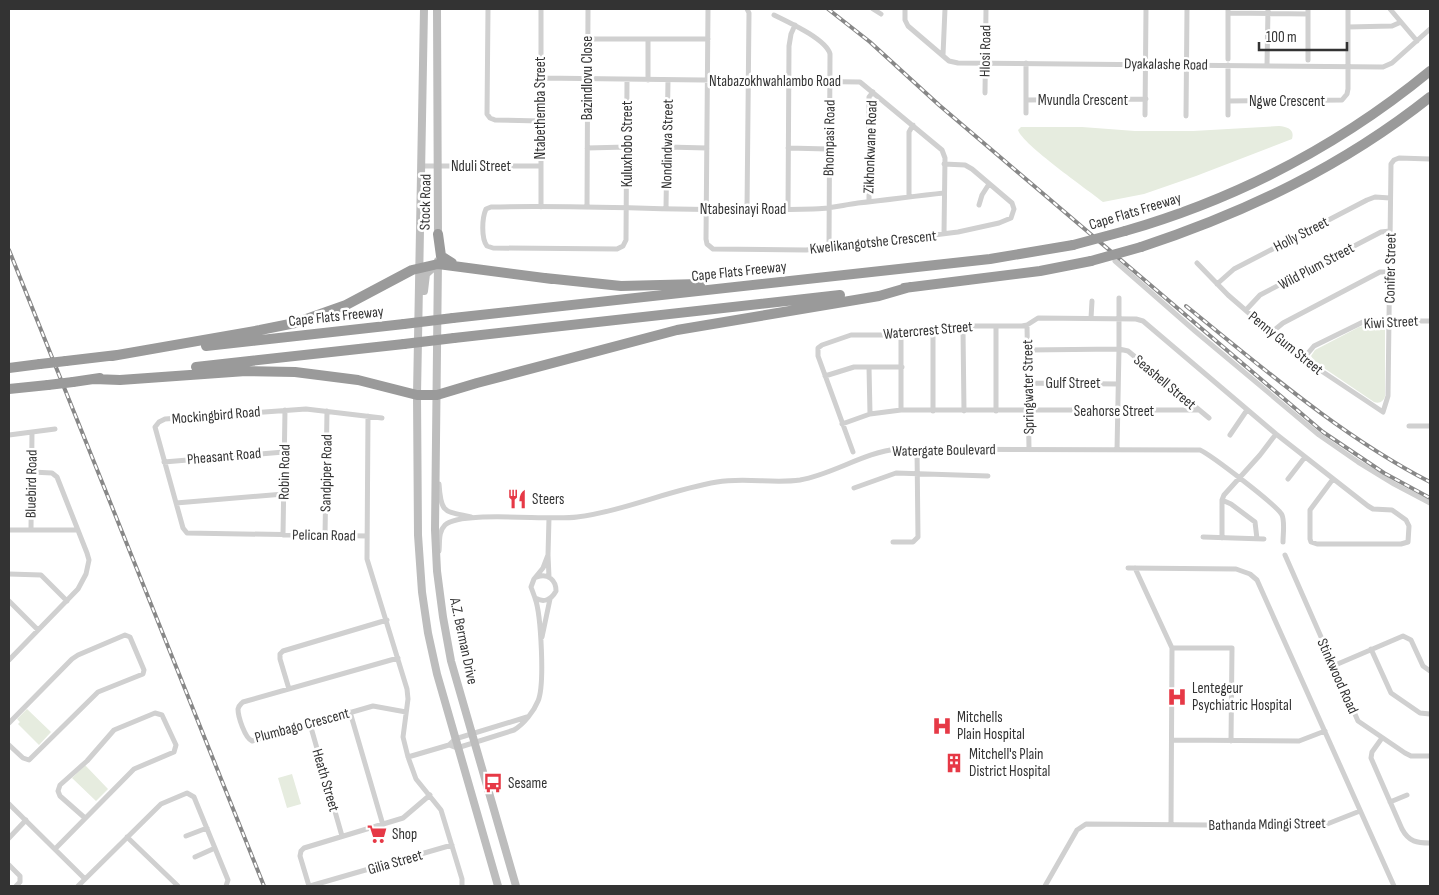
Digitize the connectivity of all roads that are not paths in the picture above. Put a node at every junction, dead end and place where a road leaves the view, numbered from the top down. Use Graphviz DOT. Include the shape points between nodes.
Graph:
graph roads {
  1 [pos="424,9"];
  2 [pos="436,9"];
  3 [pos="488,9"];
  4 [pos="541,9"];
  5 [pos="588,9"];
  6 [pos="708,9"];
  7 [pos="747,9"];
  8 [pos="873,9"];
  9 [pos="905,9"];
  10 [pos="945,9"];
  11 [pos="986,9"];
  12 [pos="1146,9"];
  13 [pos="1187,9"];
  14 [pos="1348,9"];
  15 [pos="1390,9"];
  16 [pos="1228,11"];
  17 [pos="1268,11"];
  18 [pos="1308,11"];
  19 [pos="881,14"];
  20 [pos="774,15"];
  21 [pos="1401,22"];
  22 [pos="795,25"];
  23 [pos="1348,27"];
  24 [pos="1430,29"];
  25 [pos="588,39"];
  26 [pos="648,39"];
  27 [pos="708,40"];
  28 [pos="1417,41"];
  29 [pos="943,55"];
  30 [pos="1308,60"];
  31 [pos="1228,62"];
  32 [pos="985,63"];
  33 [pos="1026,63"];
  34 [pos="1146,64"];
  35 [pos="1186,64"];
  36 [pos="1267,65"];
  37 [pos="1347,66"];
  38 [pos="1430,72"];
  39 [pos="540,78"];
  40 [pos="587,79"];
  41 [pos="627,80"];
  42 [pos="648,80"];
  43 [pos="668,80"];
  44 [pos="707,81"];
  45 [pos="748,81"];
  46 [pos="789,81"];
  47 [pos="829,82"];
  48 [pos="873,92"];
  49 [pos="985,93"];
  50 [pos="1430,97"];
  51 [pos="1146,99"];
  52 [pos="1026,100"];
  53 [pos="1228,101"];
  54 [pos="1026,113"];
  55 [pos="1228,114"];
  56 [pos="1146,115"];
  57 [pos="1186,116"];
  58 [pos="540,121"];
  59 [pos="913,125"];
  60 [pos="627,147"];
  61 [pos="667,147"];
  62 [pos="587,148"];
  63 [pos="707,148"];
  64 [pos="788,148"];
  65 [pos="828,148"];
  66 [pos="1430,158"];
  67 [pos="944,164"];
  68 [pos="421,166"];
  69 [pos="439,166"];
  70 [pos="540,166"];
  71 [pos="989,184"];
  72 [pos="944,192"];
  73 [pos="909,197"];
  74 [pos="1390,198"];
  75 [pos="868,202"];
  76 [pos="979,205"];
  77 [pos="541,207"];
  78 [pos="587,207"];
  79 [pos="626,208"];
  80 [pos="666,208"];
  81 [pos="828,208"];
  82 [pos="706,209"];
  83 [pos="747,209"];
  84 [pos="788,209"];
  85 [pos="1390,231"];
  86 [pos="438,234"];
  87 [pos="944,234"];
  88 [pos="829,248"];
  89 [pos="1115,261"];
  90 [pos="1197,263"];
  91 [pos="438,264"];
  92 [pos="420,268"];
  93 [pos="1390,272"];
  94 [pos="552,279"];
  95 [pos="756,284"];
  96 [pos="1217,284"];
  97 [pos="910,287"];
  98 [pos="1119,298"];
  99 [pos="1092,301"];
  100 [pos="1246,310"];
  101 [pos="1091,318"];
  102 [pos="1119,318"];
  103 [pos="1389,320"];
  104 [pos="1430,321"];
  105 [pos="1027,325"];
  106 [pos="996,326"];
  107 [pos="963,330"];
  108 [pos="933,331"];
  109 [pos="1272,332"];
  110 [pos="901,334"];
  111 [pos="1119,349"];
  112 [pos="1028,350"];
  113 [pos="112,356"];
  114 [pos="1304,359"];
  115 [pos="418,360"];
  116 [pos="870,367"];
  117 [pos="902,367"];
  118 [pos="9,368"];
  119 [pos="825,376"];
  120 [pos="94,379"];
  121 [pos="1028,383"];
  122 [pos="1118,384"];
  123 [pos="9,389"];
  124 [pos="417,395"];
  125 [pos="437,395"];
  126 [pos="285,410"];
  127 [pos="901,410"];
  128 [pos="1199,410"];
  129 [pos="1247,410"];
  130 [pos="327,411"];
  131 [pos="933,411"];
  132 [pos="964,411"];
  133 [pos="996,411"];
  134 [pos="1029,411"];
  135 [pos="1117,412"];
  136 [pos="1383,412"];
  137 [pos="870,414"];
  138 [pos="368,416"];
  139 [pos="382,418"];
  140 [pos="1209,418"];
  141 [pos="842,424"];
  142 [pos="1409,426"];
  143 [pos="1430,426"];
  144 [pos="56,429"];
  145 [pos="32,432"];
  146 [pos="1276,434"];
  147 [pos="9,435"];
  148 [pos="1230,435"];
  149 [pos="917,449"];
  150 [pos="1029,449"];
  151 [pos="1117,450"];
  152 [pos="284,452"];
  153 [pos="853,452"];
  154 [pos="436,454"];
  155 [pos="1305,458"];
  156 [pos="164,462"];
  157 [pos="32,472"];
  158 [pos="918,475"];
  159 [pos="988,476"];
  160 [pos="1239,477"];
  161 [pos="1288,479"];
  162 [pos="1333,479"];
  163 [pos="854,488"];
  164 [pos="284,494"];
  165 [pos="1222,500"];
  166 [pos="176,502"];
  167 [pos="1430,503"];
  168 [pos="475,518"];
  169 [pos="549,518"];
  170 [pos="9,530"];
  171 [pos="31,530"];
  172 [pos="78,530"];
  173 [pos="283,535"];
  174 [pos="326,536"];
  175 [pos="367,536"];
  176 [pos="1202,538"];
  177 [pos="1222,538"];
  178 [pos="1257,539"];
  179 [pos="1264,539"];
  180 [pos="893,542"];
  181 [pos="1283,542"];
  182 [pos="548,555"];
  183 [pos="1285,555"];
  184 [pos="1128,568"];
  185 [pos="1135,568"];
  186 [pos="437,571"];
  187 [pos="9,574"];
  188 [pos="537,577"];
  189 [pos="550,577"];
  190 [pos="535,598"];
  191 [pos="550,598"];
  192 [pos="9,601"];
  193 [pos="66,601"];
  194 [pos="387,620"];
  195 [pos="38,630"];
  196 [pos="541,643"];
  197 [pos="1172,648"];
  198 [pos="1371,649"];
  199 [pos="398,658"];
  200 [pos="9,660"];
  201 [pos="1333,666"];
  202 [pos="1430,671"];
  203 [pos="289,689"];
  204 [pos="350,712"];
  205 [pos="406,712"];
  206 [pos="1430,714"];
  207 [pos="527,717"];
  208 [pos="9,723"];
  209 [pos="310,724"];
  210 [pos="1325,731"];
  211 [pos="472,734"];
  212 [pos="1382,738"];
  213 [pos="1172,740"];
  214 [pos="1232,741"];
  215 [pos="452,742"];
  216 [pos="475,743"];
  217 [pos="9,745"];
  218 [pos="458,748"];
  219 [pos="1430,756"];
  220 [pos="408,757"];
  221 [pos="430,795"];
  222 [pos="1407,795"];
  223 [pos="1390,802"];
  224 [pos="9,804"];
  225 [pos="1360,811"];
  226 [pos="85,818"];
  227 [pos="26,820"];
  228 [pos="383,825"];
  229 [pos="1171,825"];
  230 [pos="206,828"];
  231 [pos="186,836"];
  232 [pos="342,836"];
  233 [pos="127,837"];
  234 [pos="9,838"];
  235 [pos="1430,843"];
  236 [pos="452,845"];
  237 [pos="215,848"];
  238 [pos="55,849"];
  239 [pos="195,857"];
  240 [pos="9,864"];
  241 [pos="85,879"];
  242 [pos="1046,885"];
  243 [pos="16,886"];
  244 [pos="78,886"];
  245 [pos="178,886"];
  246 [pos="226,886"];
  247 [pos="310,886"];
  248 [pos="462,886"];
  249 [pos="498,886"];
  250 [pos="516,886"];
  251 [pos="1394,886"];
  1 -- 68 [label="main road, Stock Road"];
  2 -- 69 [label="main road, Stock Road"];
  3 -- 58 [label="street" via="487,114 495,120"];
  4 -- 39 [label="street, Ntabethemba Street"];
  5 -- 25 [label="street, Bazindlovu Close"];
  6 -- 27 [label="street"];
  7 -- 45 [label="street"];
  8 -- 19 [label="street"];
  9 -- 29 [label="street, Dyakalashe Road" via="908,26"];
  10 -- 29 [label="street"];
  11 -- 32 [label="street, Hlosi Road"];
  12 -- 34 [label="street, Mvundla Crescent"];
  13 -- 35 [label="street"];
  14 -- 23 [label="street"];
  15 -- 21 [label="street"];
  16 -- 17 [label="street"];
  16 -- 31 [label="street, Ngwe Crescent"];
  17 -- 18 [label="street"];
  17 -- 36 [label="street"];
  18 -- 30 [label="street"];
  20 -- 22 [label="street, Bhompasi Road"];
  21 -- 23 [label="street" via="1392,26"];
  21 -- 28 [label="street"];
  22 -- 46 [label="street" via="790,39"];
  22 -- 47 [label="street, Bhompasi Road" via="828,50"];
  23 -- 37 [label="street"];
  24 -- 28 [label="street, Dyakalashe Road"];
  25 -- 26 [label="street"];
  25 -- 40 [label="street, Bazindlovu Close"];
  26 -- 27 [label="street"];
  26 -- 42 [label="street"];
  27 -- 44 [label="street"];
  28 -- 37 [label="street, Dyakalashe Road" via="1387,66"];
  29 -- 32 [label="street, Dyakalashe Road" via="954,63"];
  31 -- 35 [label="street, Dyakalashe Road"];
  31 -- 36 [label="street, Dyakalashe Road"];
  31 -- 53 [label="street, Ngwe Crescent"];
  32 -- 33 [label="street, Dyakalashe Road"];
  32 -- 49 [label="street, Hlosi Road"];
  33 -- 34 [label="street, Dyakalashe Road"];
  33 -- 52 [label="street, Mvundla Crescent"];
  34 -- 35 [label="street, Dyakalashe Road"];
  34 -- 51 [label="street, Mvundla Crescent"];
  35 -- 57 [label="street"];
  36 -- 37 [label="street, Dyakalashe Road"];
  37 -- 53 [label="street, Ngwe Crescent" via="1348,89 1342,100"];
  38 -- 95 [label="highway, Cape Flats Freeway, bridge" via="1366,119 1292,163 1202,206 1161,220 1074,245 990,259"];
  39 -- 40 [label="street, Ntabazokhwahlambo Road"];
  39 -- 58 [label="street, Ntabethemba Street"];
  40 -- 41 [label="street, Ntabazokhwahlambo Road"];
  40 -- 62 [label="street, Bazindlovu Close"];
  41 -- 42 [label="street, Ntabazokhwahlambo Road"];
  41 -- 60 [label="street, Kuluxhobo Street"];
  42 -- 43 [label="street, Ntabazokhwahlambo Road"];
  43 -- 44 [label="street, Ntabazokhwahlambo Road"];
  43 -- 61 [label="street, Nondindwa Street"];
  44 -- 45 [label="street, Ntabazokhwahlambo Road"];
  44 -- 63 [label="street"];
  45 -- 46 [label="street, Ntabazokhwahlambo Road"];
  45 -- 83 [label="street"];
  46 -- 47 [label="street, Ntabazokhwahlambo Road"];
  46 -- 64 [label="street"];
  47 -- 48 [label="street, Ntabazokhwahlambo Road" via="860,82"];
  47 -- 65 [label="street, Bhompasi Road"];
  48 -- 59 [label="street, Ntabazokhwahlambo Road"];
  48 -- 75 [label="street, Zikhonkwane Road" via="870,97"];
  50 -- 97 [label="highway, bridge" via="1399,122 1342,158 1264,200 1210,222 1091,261 1040,271"];
  51 -- 52 [label="street, Mvundla Crescent"];
  51 -- 56 [label="street, Mvundla Crescent"];
  52 -- 54 [label="street"];
  53 -- 55 [label="street, Ngwe Crescent"];
  58 -- 70 [label="street, Ntabethemba Street"];
  59 -- 67 [label="street, Ntabazokhwahlambo Road" via="941,149"];
  59 -- 73 [label="street" via="909,132"];
  60 -- 62 [label="street"];
  60 -- 79 [label="street, Kuluxhobo Street"];
  61 -- 63 [label="street"];
  61 -- 80 [label="street, Nondindwa Street"];
  62 -- 78 [label="street, Bazindlovu Close"];
  63 -- 82 [label="street"];
  64 -- 65 [label="street"];
  64 -- 84 [label="street"];
  65 -- 81 [label="street, Bhompasi Road"];
  66 -- 74 [label="street, Conifer Street" via="1394,160 1390,167"];
  67 -- 71 [label="street" via="965,165"];
  67 -- 72 [label="street, Ntabazokhwahlambo Road"];
  68 -- 69 [label="street, Nduli Street"];
  68 -- 92 [label="main road, Stock Road"];
  69 -- 70 [label="street, Nduli Street"];
  69 -- 86 [label="main road, Stock Road"];
  70 -- 77 [label="street, Ntabethemba Street"];
  71 -- 76 [label="street"];
  71 -- 87 [label="street" via="1012,203 1011,218"];
  72 -- 73 [label="street, Ntabesinayi Road"];
  72 -- 87 [label="street, Kwelikangotshe Crescent"];
  73 -- 75 [label="street, Ntabesinayi Road"];
  74 -- 85 [label="street, Conifer Street"];
  74 -- 96 [label="street, Holly Street" via="1367,200 1234,269"];
  75 -- 81 [label="street, Ntabesinayi Road"];
  77 -- 78 [label="street, Ntabesinayi Road"];
  77 -- 79 [label="street, Kuluxhobo Street" via="486,209 487,246 620,248 626,240"];
  78 -- 79 [label="street, Ntabesinayi Road"];
  79 -- 80 [label="street, Ntabesinayi Road"];
  80 -- 82 [label="street, Ntabesinayi Road"];
  81 -- 84 [label="street, Ntabesinayi Road"];
  81 -- 88 [label="street, Bhompasi Road"];
  82 -- 83 [label="street, Ntabesinayi Road"];
  82 -- 88 [label="street, Kwelikangotshe Crescent" via="706,239 713,249"];
  83 -- 84 [label="street, Ntabesinayi Road"];
  85 -- 93 [label="street, Conifer Street"];
  85 -- 100 [label="street, Wild Plum Street" via="1380,232 1260,295"];
  86 -- 91 [label="main road, Stock Road"];
  86 -- 94 [label="highway" via="440,254 450,263"];
  87 -- 88 [label="street, Kwelikangotshe Crescent"];
  89 -- 167 [label="street" via="1319,435 1358,462"];
  90 -- 96 [label="street, Penny Gum Street"];
  91 -- 92 [label="highway"];
  91 -- 94 [label="highway"];
  91 -- 115 [label="main road" via="426,274"];
  91 -- 125 [label="main road, Stock Road"];
  92 -- 113 [label="highway" via="318,316 260,330"];
  92 -- 115 [label="main road, Stock Road"];
  93 -- 103 [label="street, Conifer Street"];
  93 -- 109 [label="street" via="1380,272 1283,323"];
  94 -- 95 [label="highway" via="621,286 737,281"];
  95 -- 113 [label="highway, Cape Flats Freeway, bridge"];
  96 -- 100 [label="street, Penny Gum Street"];
  97 -- 120 [label="highway, bridge"];
  97 -- 125 [label="highway" via="879,296 677,330"];
  98 -- 102 [label="street"];
  99 -- 101 [label="street"];
  100 -- 109 [label="street, Penny Gum Street"];
  101 -- 102 [label="street, Watercrest Street"];
  101 -- 105 [label="street, Watercrest Street" via="1038,318"];
  102 -- 111 [label="street"];
  102 -- 129 [label="street, Watercrest Street" via="1142,321"];
  103 -- 104 [label="street, Kiwi Street"];
  103 -- 114 [label="street, Kiwi Street" via="1358,323 1314,346"];
  103 -- 136 [label="street, Conifer Street" via="1388,396"];
  105 -- 106 [label="street, Watercrest Street"];
  105 -- 112 [label="street, Springwater Street"];
  106 -- 107 [label="street, Watercrest Street" via="972,326"];
  106 -- 133 [label="street"];
  107 -- 108 [label="street, Watercrest Street"];
  107 -- 132 [label="street"];
  108 -- 110 [label="street, Watercrest Street"];
  108 -- 131 [label="street"];
  109 -- 114 [label="street, Penny Gum Street"];
  110 -- 117 [label="street"];
  110 -- 119 [label="street, Watercrest Street" via="852,335 822,345 817,353"];
  111 -- 112 [label="street"];
  111 -- 122 [label="street"];
  111 -- 128 [label="street, Seashell Street" via="1131,353"];
  112 -- 121 [label="street, Springwater Street"];
  113 -- 118 [label="highway, Cape Flats Freeway, bridge"];
  114 -- 136 [label="street, Penny Gum Street"];
  115 -- 124 [label="main road, Stock Road"];
  116 -- 117 [label="street"];
  116 -- 119 [label="street" via="854,367"];
  116 -- 137 [label="street"];
  117 -- 127 [label="street"];
  119 -- 141 [label="street, Watercrest Street"];
  120 -- 123 [label="highway, bridge"];
  120 -- 124 [label="highway" via="295,372 350,379"];
  121 -- 122 [label="street, Gulf Street"];
  121 -- 134 [label="street, Springwater Street"];
  122 -- 135 [label="street"];
  124 -- 125 [label="highway"];
  124 -- 215 [label="main road" via="418,535 422,592"];
  125 -- 154 [label="main road, A.Z. Berman Drive"];
  126 -- 130 [label="street, Mockingbird Road"];
  126 -- 152 [label="street, Robin Road"];
  126 -- 156 [label="street, Mockingbird Road" via="165,419 156,425 155,431"];
  127 -- 131 [label="street"];
  127 -- 137 [label="street"];
  128 -- 135 [label="street, Seahorse Street"];
  128 -- 140 [label="street, Seashell Street"];
  129 -- 146 [label="street, Watercrest Street"];
  129 -- 148 [label="street"];
  130 -- 138 [label="street, Mockingbird Road"];
  130 -- 174 [label="street, Sandpiper Road"];
  131 -- 132 [label="street"];
  132 -- 133 [label="street"];
  133 -- 134 [label="street"];
  134 -- 135 [label="street, Seahorse Street"];
  134 -- 150 [label="street, Springwater Street"];
  135 -- 151 [label="street"];
  137 -- 141 [label="street"];
  138 -- 139 [label="street, Mockingbird Road"];
  138 -- 175 [label="street"];
  141 -- 153 [label="street, Watercrest Street"];
  142 -- 143 [label="street"];
  144 -- 145 [label="street"];
  145 -- 147 [label="street, Bluebird Road"];
  145 -- 157 [label="street, Bluebird Road"];
  146 -- 155 [label="street, Watercrest Street"];
  146 -- 160 [label="street"];
  149 -- 150 [label="street, Watergate Boulevard"];
  149 -- 158 [label="street"];
  149 -- 169 [label="street, Watergate Boulevard" via="890,449 801,480 719,482 578,517"];
  150 -- 151 [label="street, Watergate Boulevard"];
  151 -- 160 [label="street, Watergate Boulevard" via="1200,450"];
  152 -- 156 [label="street, Pheasant Road"];
  152 -- 164 [label="street, Robin Road"];
  154 -- 168 [label="street, Watergate Boulevard" via="442,505 452,514"];
  154 -- 186 [label="main road, A.Z. Berman Drive"];
  155 -- 161 [label="street"];
  155 -- 162 [label="street, Watercrest Street"];
  156 -- 166 [label="street, Mockingbird Road"];
  157 -- 171 [label="street, Bluebird Road"];
  157 -- 172 [label="street" via="55,474"];
  158 -- 159 [label="street"];
  158 -- 163 [label="street" via="890,474"];
  158 -- 180 [label="street" via="918,539"];
  160 -- 165 [label="street"];
  160 -- 181 [label="street, Watergate Boulevard" via="1282,514"];
  162 -- 162 [label="street, Watercrest Street" via="1370,508 1392,510 1406,520 1408,542 1312,542 1310,510"];
  164 -- 166 [label="street"];
  164 -- 173 [label="street, Robin Road"];
  165 -- 177 [label="street"];
  165 -- 178 [label="street" via="1255,522"];
  166 -- 173 [label="street, Mockingbird Road" via="187,533"];
  168 -- 169 [label="street, Watergate Boulevard"];
  168 -- 186 [label="street, Watergate Boulevard" via="450,522 443,528"];
  169 -- 182 [label="street"];
  170 -- 171 [label="street"];
  171 -- 172 [label="street"];
  172 -- 193 [label="street" via="88,560 84,580"];
  173 -- 174 [label="street, Pelican Road"];
  174 -- 175 [label="street, Pelican Road"];
  175 -- 194 [label="street, Pelican Road" via="367,559"];
  176 -- 177 [label="street"];
  177 -- 178 [label="street"];
  178 -- 179 [label="street"];
  182 -- 188 [label="street"];
  182 -- 189 [label="street"];
  183 -- 201 [label="street, Stinkwood Road"];
  184 -- 185 [label="street"];
  185 -- 197 [label="street"];
  185 -- 210 [label="street" via="1236,569 1254,577 1260,584"];
  186 -- 211 [label="main road, A.Z. Berman Drive" via="445,633"];
  187 -- 193 [label="street" via="41,575"];
  188 -- 189 [label="street"];
  188 -- 190 [label="street" via="531,587"];
  189 -- 191 [label="street" via="556,587"];
  190 -- 191 [label="street"];
  190 -- 196 [label="street"];
  191 -- 196 [label="street"];
  192 -- 195 [label="street"];
  193 -- 195 [label="street"];
  194 -- 199 [label="street, Pelican Road"];
  194 -- 203 [label="street" via="283,651 280,658"];
  195 -- 200 [label="street"];
  196 -- 207 [label="street" via="541,693"];
  197 -- 213 [label="street"];
  197 -- 214 [label="street" via="1232,648"];
  198 -- 201 [label="street"];
  198 -- 202 [label="street" via="1406,636 1423,666"];
  198 -- 206 [label="street" via="1391,693 1420,713"];
  199 -- 203 [label="street, Plumbago Crescent"];
  199 -- 205 [label="street, Pelican Road" via="408,694"];
  201 -- 212 [label="street, Stinkwood Road" via="1358,722"];
  203 -- 209 [label="street, Plumbago Crescent" via="240,704 238,711 247,738 252,741"];
  204 -- 205 [label="street, Plumbago Crescent" via="373,706"];
  204 -- 209 [label="street, Plumbago Crescent"];
  204 -- 228 [label="street"];
  205 -- 220 [label="street, Pelican Road" via="403,737"];
  207 -- 211 [label="street"];
  207 -- 216 [label="street" via="514,730"];
  208 -- 217 [label="street" via="78,655 125,635 130,637 144,670 142,674 98,692 29,760"];
  209 -- 232 [label="street, Heath Street"];
  210 -- 214 [label="street" via="1299,741"];
  210 -- 225 [label="street"];
  211 -- 215 [label="street"];
  211 -- 216 [label="main road, A.Z. Berman Drive"];
  212 -- 219 [label="street, Stinkwood Road" via="1412,756"];
  212 -- 223 [label="street" via="1371,758"];
  213 -- 214 [label="street"];
  213 -- 229 [label="street"];
  215 -- 218 [label="main road"];
  215 -- 220 [label="street"];
  216 -- 218 [label="street"];
  216 -- 250 [label="main road, A.Z. Berman Drive"];
  218 -- 249 [label="main road"];
  220 -- 221 [label="street, Pelican Road" via="414,776"];
  221 -- 228 [label="street" via="403,818"];
  221 -- 236 [label="street, Pelican Road" via="441,810"];
  222 -- 223 [label="street"];
  223 -- 235 [label="street" via="1408,839"];
  224 -- 227 [label="street"];
  225 -- 229 [label="street, Bathanda Mdingi Street" via="1322,826"];
  225 -- 251 [label="street"];
  226 -- 226 [label="street" via="60,796 60,785 114,730 155,714 162,715 176,745 173,754 134,769"];
  226 -- 238 [label="street"];
  227 -- 234 [label="street"];
  227 -- 238 [label="street"];
  228 -- 232 [label="street"];
  229 -- 242 [label="street, Bathanda Mdingi Street" via="1083,825"];
  230 -- 231 [label="street"];
  230 -- 233 [label="street" via="194,796 187,793 161,804"];
  230 -- 237 [label="street"];
  232 -- 247 [label="street" via="301,851"];
  233 -- 241 [label="street"];
  233 -- 245 [label="street"];
  236 -- 247 [label="street, Gilia Street"];
  236 -- 248 [label="street, Pelican Road"];
  237 -- 239 [label="street"];
  237 -- 246 [label="street" via="228,880"];
  238 -- 241 [label="street"];
  240 -- 243 [label="street" via="20,876"];
  241 -- 244 [label="street"];
}
